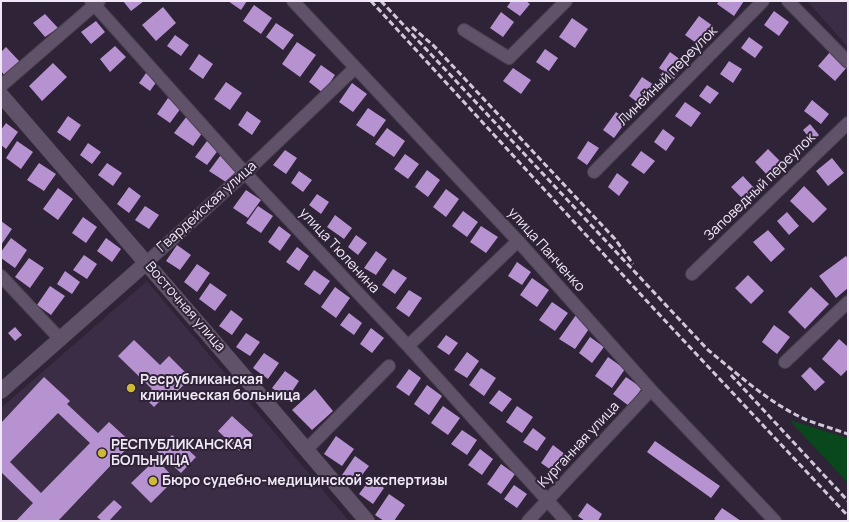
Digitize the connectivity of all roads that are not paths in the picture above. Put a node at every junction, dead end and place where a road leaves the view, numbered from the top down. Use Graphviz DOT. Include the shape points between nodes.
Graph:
graph roads {
  1 [pos="293,1"];
  2 [pos="566,1"];
  3 [pos="763,1"];
  4 [pos="788,1"];
  5 [pos="95,2"];
  6 [pos="464,30"];
  7 [pos="848,62"];
  8 [pos="355,68"];
  9 [pos="1,86"];
  10 [pos="1,95"];
  11 [pos="848,122"];
  12 [pos="594,172"];
  13 [pos="245,173"];
  14 [pos="518,241"];
  15 [pos="146,263"];
  16 [pos="692,274"];
  17 [pos="1,276"];
  18 [pos="848,302"];
  19 [pos="60,339"];
  20 [pos="408,346"];
  21 [pos="785,362"];
  22 [pos="389,366"];
  23 [pos="651,390"];
  24 [pos="1,391"];
  25 [pos="306,450"];
  26 [pos="547,501"];
  27 [pos="367,521"];
  28 [pos="528,521"];
  29 [pos="566,521"];
  30 [pos="775,521"];
  1 -- 8 [label="street, улица Панченко"];
  2 -- 6 [label="street" via="509,58"];
  3 -- 12 [label="street, Линейный переулок"];
  4 -- 7 [label="street"];
  5 -- 9 [label="street"];
  5 -- 13 [label="street, улица Тюленина"];
  8 -- 13 [label="street, Гвардейская улица"];
  8 -- 14 [label="street, улица Панченко"];
  10 -- 15 [label="street, Восточная улица"];
  11 -- 16 [label="street, Заповедный переулок"];
  13 -- 15 [label="street, Гвардейская улица"];
  13 -- 20 [label="street, улица Тюленина"];
  14 -- 20 [label="street"];
  14 -- 23 [label="street, улица Панченко"];
  15 -- 19 [label="street, Гвардейская улица"];
  15 -- 25 [label="street, Восточная улица"];
  17 -- 19 [label="street"];
  18 -- 21 [label="street"];
  19 -- 24 [label="street, Гвардейская улица"];
  20 -- 26 [label="street, улица Тюленина"];
  22 -- 25 [label="street"];
  23 -- 26 [label="street, Курганная улица"];
  23 -- 30 [label="street, улица Панченко"];
  25 -- 27 [label="street, Восточная улица"];
  26 -- 28 [label="street, Курганная улица"];
  26 -- 29 [label="street, улица Тюленина"];
}
